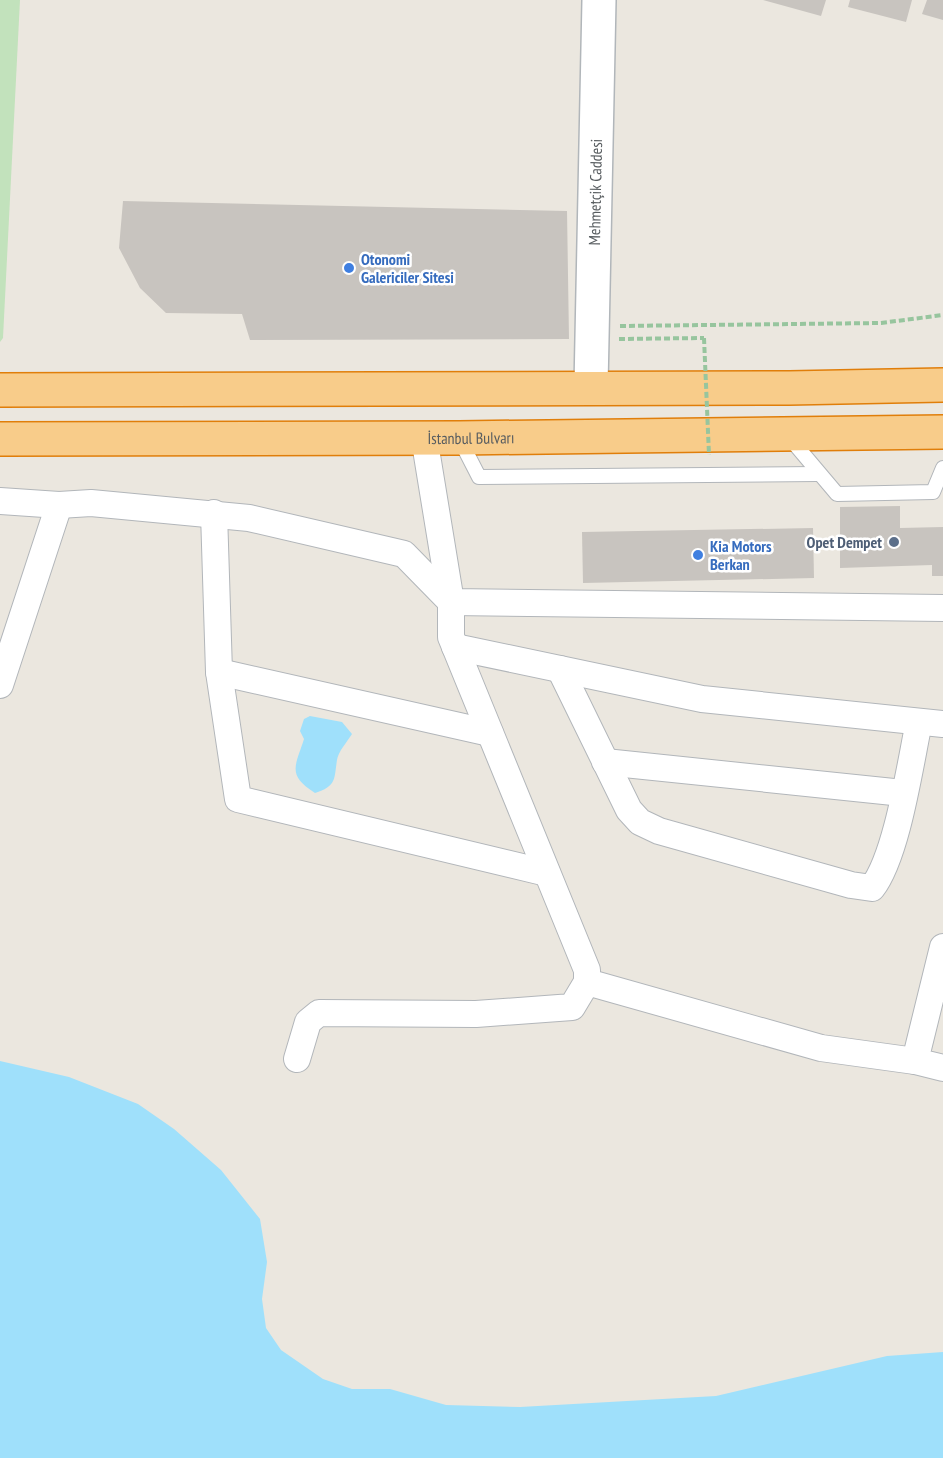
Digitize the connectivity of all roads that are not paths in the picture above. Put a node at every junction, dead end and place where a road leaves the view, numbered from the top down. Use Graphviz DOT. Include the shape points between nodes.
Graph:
graph roads {
  1 [pos="599,0"];
  2 [pos="943,385"];
  3 [pos="591,386"];
  4 [pos="0,390"];
  5 [pos="943,432"];
  6 [pos="786,434"];
  7 [pos="424,437"];
  8 [pos="459,438"];
  9 [pos="0,439"];
  10 [pos="943,468"];
  11 [pos="817,474"];
  12 [pos="0,501"];
  13 [pos="59,505"];
  14 [pos="214,513"];
  15 [pos="451,602"];
  16 [pos="943,608"];
  17 [pos="455,647"];
  18 [pos="560,669"];
  19 [pos="219,672"];
  20 [pos="0,685"];
  21 [pos="931,723"];
  22 [pos="490,733"];
  23 [pos="606,762"];
  24 [pos="903,793"];
  25 [pos="547,873"];
  26 [pos="943,948"];
  27 [pos="587,982"];
  28 [pos="297,1059"];
  29 [pos="915,1061"];
  30 [pos="943,1068"];
  1 -- 3 [label="main road, Mehmetçik Caddesi"];
  2 -- 3 [label="highway"];
  3 -- 4 [label="highway"];
  5 -- 6 [label="highway, İstanbul Bulvarı"];
  6 -- 8 [label="highway, İstanbul Bulvarı"];
  6 -- 11 [label="lane"];
  7 -- 8 [label="highway, İstanbul Bulvarı"];
  7 -- 9 [label="highway, İstanbul Bulvarı"];
  7 -- 15 [label="street"];
  8 -- 11 [label="lane" via="479,477"];
  10 -- 11 [label="lane" via="933,492 837,494"];
  12 -- 13 [label="street"];
  13 -- 14 [label="street" via="91,503"];
  13 -- 20 [label="street"];
  14 -- 15 [label="street" via="404,554"];
  14 -- 19 [label="street"];
  15 -- 16 [label="street"];
  15 -- 17 [label="street" via="451,637"];
  17 -- 18 [label="street"];
  17 -- 22 [label="street"];
  18 -- 21 [label="street" via="702,699"];
  18 -- 23 [label="street"];
  19 -- 22 [label="street"];
  19 -- 25 [label="street" via="238,799"];
  21 -- 24 [label="street"];
  22 -- 25 [label="street"];
  23 -- 24 [label="street"];
  23 -- 24 [label="street" via="629,810 640,822 658,831 872,888 889,855"];
  25 -- 27 [label="street" via="587,970"];
  26 -- 29 [label="street"];
  27 -- 28 [label="street" via="572,1007 476,1014 319,1013 308,1022"];
  27 -- 29 [label="street" via="821,1048"];
  29 -- 30 [label="street"];
}
